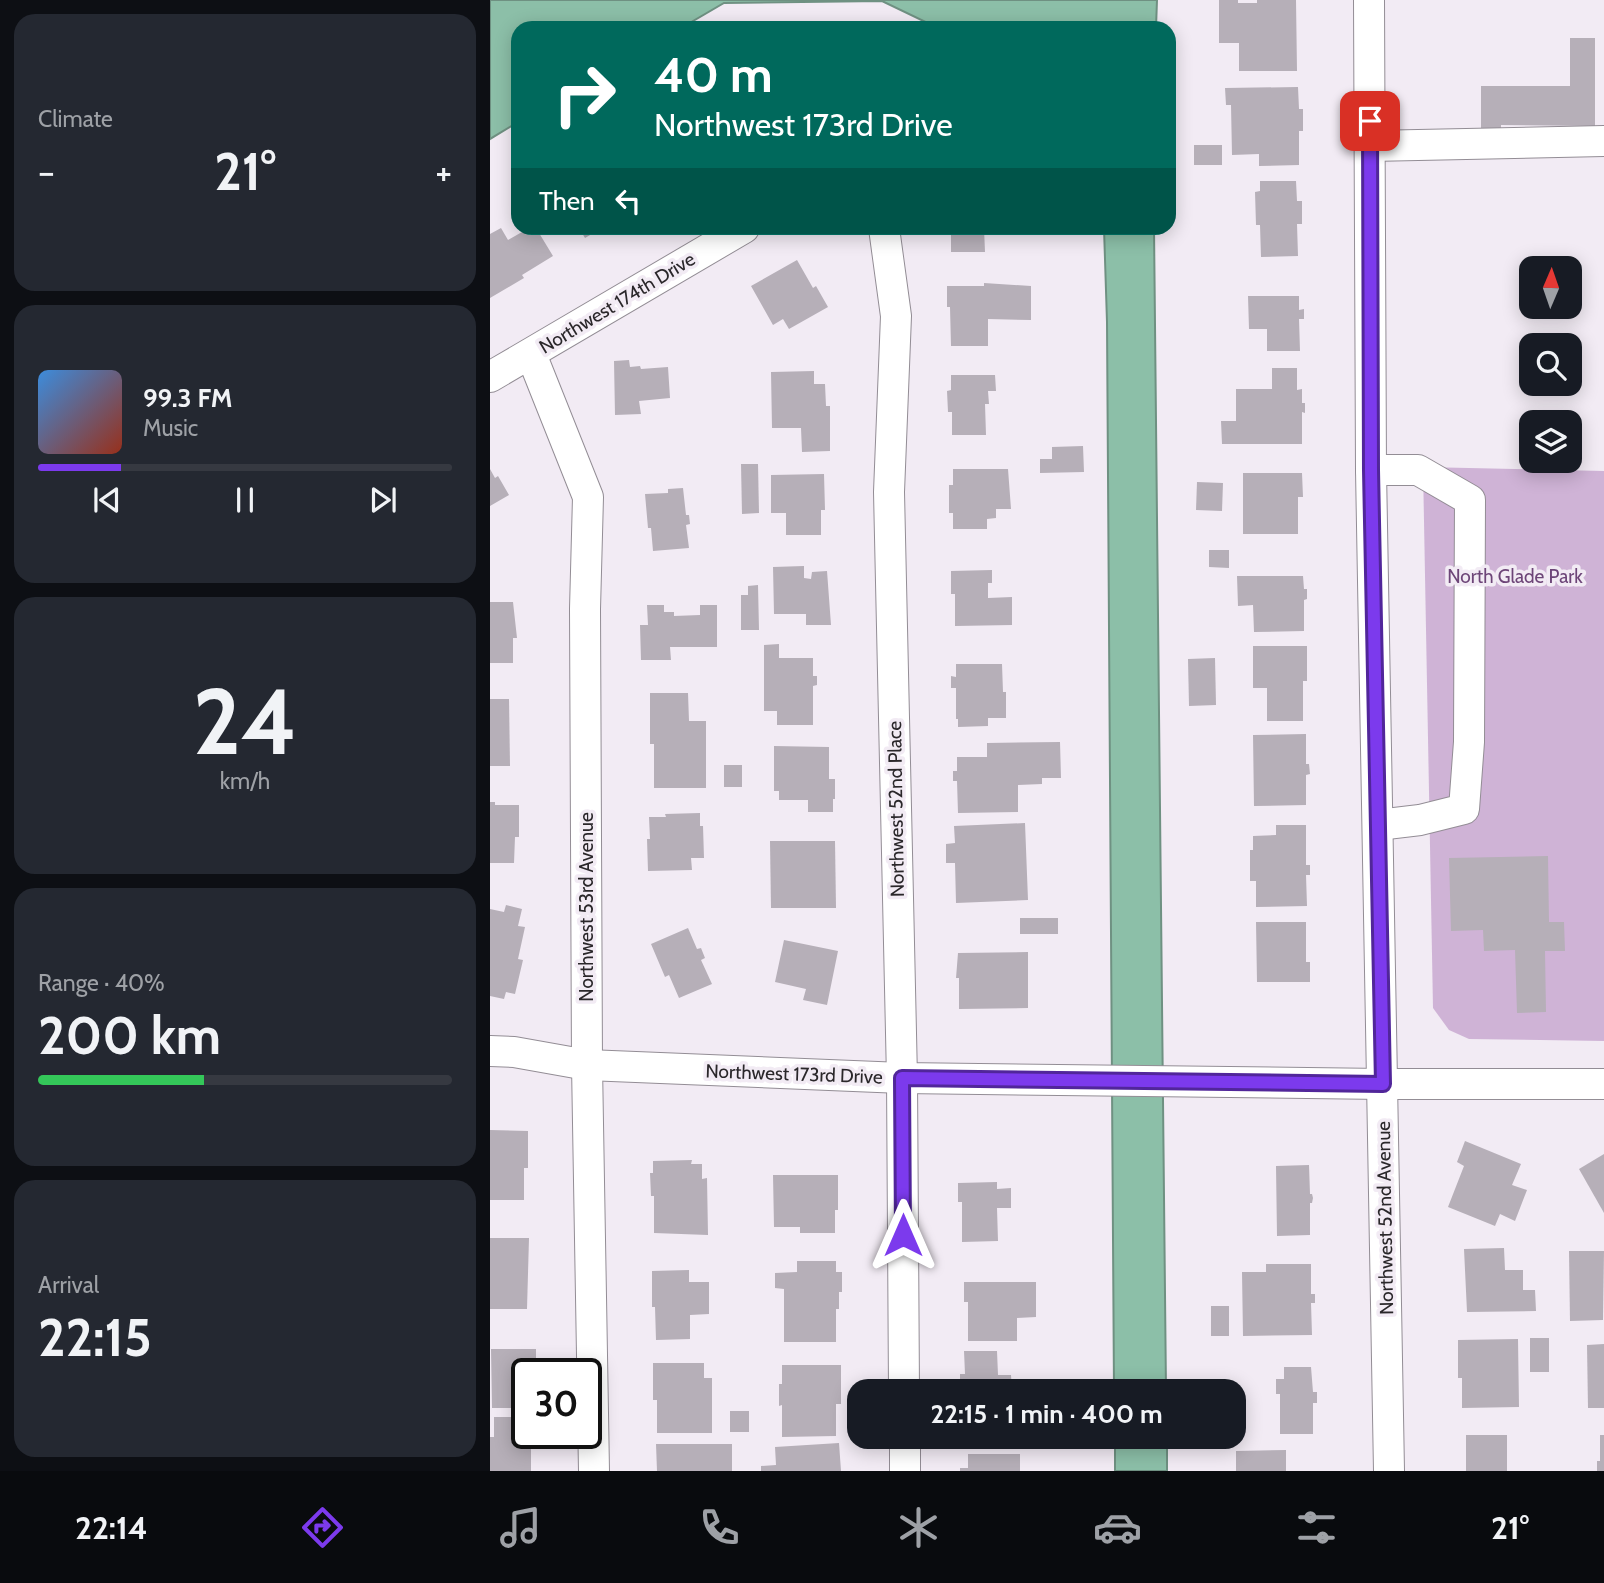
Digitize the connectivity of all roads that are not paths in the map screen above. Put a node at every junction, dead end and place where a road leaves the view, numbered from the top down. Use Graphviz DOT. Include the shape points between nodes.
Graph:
graph roads {
  1 [pos="1369,0"];
  2 [pos="1604,141"];
  3 [pos="1370,146"];
  4 [pos="732,235"];
  5 [pos="885,235"];
  6 [pos="531,354"];
  7 [pos="490,377"];
  8 [pos="1371,470"];
  9 [pos="1378,825"];
  10 [pos="490,1051"];
  11 [pos="587,1065"];
  12 [pos="902,1078"];
  13 [pos="1383,1084"];
  14 [pos="1604,1084"];
  15 [pos="904,1379"];
  16 [pos="905,1449"];
  17 [pos="594,1471"];
  18 [pos="905,1471"];
  19 [pos="1389,1471"];
  1 -- 3 [label="street, Northwest 52nd Avenue"];
  2 -- 3 [label="street"];
  3 -- 8 [label="street, Northwest 52nd Avenue"];
  4 -- 6 [label="street, Northwest 174th Drive"];
  5 -- 12 [label="street, Northwest 52nd Place" via="896,316 889,492"];
  6 -- 7 [label="street, Northwest 174th Drive"];
  6 -- 11 [label="street, Northwest 53rd Avenue" via="588,498"];
  8 -- 9 [label="street, Northwest 52nd Avenue"];
  8 -- 9 [label="street" via="1418,470 1470,500 1469,742 1464,809"];
  9 -- 13 [label="street, Northwest 52nd Avenue"];
  10 -- 11 [label="street, Northwest 173rd Drive"];
  11 -- 12 [label="street, Northwest 173rd Drive"];
  11 -- 17 [label="street, Northwest 53rd Avenue"];
  12 -- 13 [label="street, Northwest 173rd Drive"];
  12 -- 15 [label="street, Northwest 52nd Place"];
  13 -- 14 [label="street, Northwest 173rd Drive"];
  13 -- 19 [label="street, Northwest 52nd Avenue"];
  16 -- 18 [label="street"];
}
